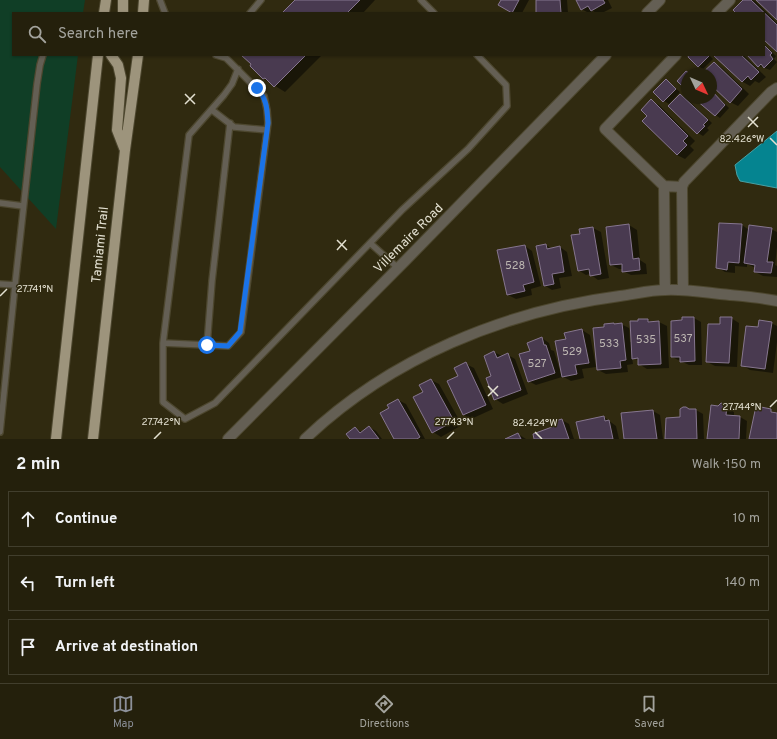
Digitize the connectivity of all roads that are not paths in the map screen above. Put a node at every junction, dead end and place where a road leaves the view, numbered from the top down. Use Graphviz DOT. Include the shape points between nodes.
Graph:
graph roads {
  1 [pos="106,0"];
  2 [pos="123,0"];
  3 [pos="144,0"];
  4 [pos="160,0"];
  5 [pos="261,0"];
  6 [pos="421,0"];
  7 [pos="660,0"];
  8 [pos="730,0"];
  9 [pos="104,12"];
  10 [pos="123,12"];
  11 [pos="142,12"];
  12 [pos="164,12"];
  13 [pos="251,12"];
  14 [pos="433,12"];
  15 [pos="648,12"];
  16 [pos="718,12"];
  17 [pos="43,56"];
  18 [pos="98,56"];
  19 [pos="112,56"];
  20 [pos="138,56"];
  21 [pos="478,56"];
  22 [pos="605,56"];
  23 [pos="675,56"];
  24 [pos="225,57"];
  25 [pos="238,69"];
  26 [pos="777,88"];
  27 [pos="212,110"];
  28 [pos="230,123"];
  29 [pos="267,130"];
  30 [pos="125,150"];
  31 [pos="664,186"];
  32 [pos="682,187"];
  33 [pos="0,203"];
  34 [pos="23,206"];
  35 [pos="370,243"];
  36 [pos="398,268"];
  37 [pos="0,284"];
  38 [pos="15,285"];
  39 [pos="665,290"];
  40 [pos="683,290"];
  41 [pos="777,301"];
  42 [pos="163,343"];
  43 [pos="207,345"];
  44 [pos="0,432"];
  45 [pos="56,439"];
  46 [pos="93,439"];
  47 [pos="228,439"];
  48 [pos="305,439"];
  1 -- 9 [label="main road"];
  2 -- 10 [label="main road"];
  3 -- 11 [label="main road"];
  4 -- 12 [label="lane"];
  5 -- 13 [label="lane"];
  6 -- 14 [label="lane"];
  7 -- 15 [label="street"];
  8 -- 16 [label="street"];
  17 -- 34 [label="lane" via="37,84"];
  18 -- 45 [label="main road, Tamiami Trail"];
  19 -- 30 [label="main road" via="118,65 121,78 117,130"];
  20 -- 30 [label="main road, Tamiami Trail"];
  21 -- 35 [label="lane" via="506,85 507,106 468,149"];
  22 -- 36 [label="street, Villemaire Road"];
  23 -- 31 [label="street" via="605,129"];
  24 -- 25 [label="lane"];
  25 -- 27 [label="lane" via="232,84"];
  25 -- 29 [label="lane" via="264,96"];
  26 -- 32 [label="street" via="699,165"];
  27 -- 28 [label="lane"];
  27 -- 42 [label="lane" via="189,135"];
  28 -- 29 [label="lane" via="234,127"];
  28 -- 43 [label="lane"];
  29 -- 43 [label="lane" via="240,332 228,346"];
  30 -- 46 [label="main road, Tamiami Trail"];
  31 -- 32 [label="street"];
  31 -- 39 [label="street"];
  32 -- 40 [label="street"];
  33 -- 34 [label="lane"];
  34 -- 38 [label="lane"];
  35 -- 36 [label="lane"];
  35 -- 42 [label="lane" via="215,404 185,419 163,402"];
  36 -- 47 [label="street, Villemaire Road"];
  37 -- 38 [label="lane"];
  38 -- 44 [label="lane"];
  39 -- 40 [label="street"];
  39 -- 48 [label="street" via="589,300 526,315 480,331 427,354 376,383 322,422"];
  40 -- 41 [label="street"];
  42 -- 43 [label="lane"];
}
